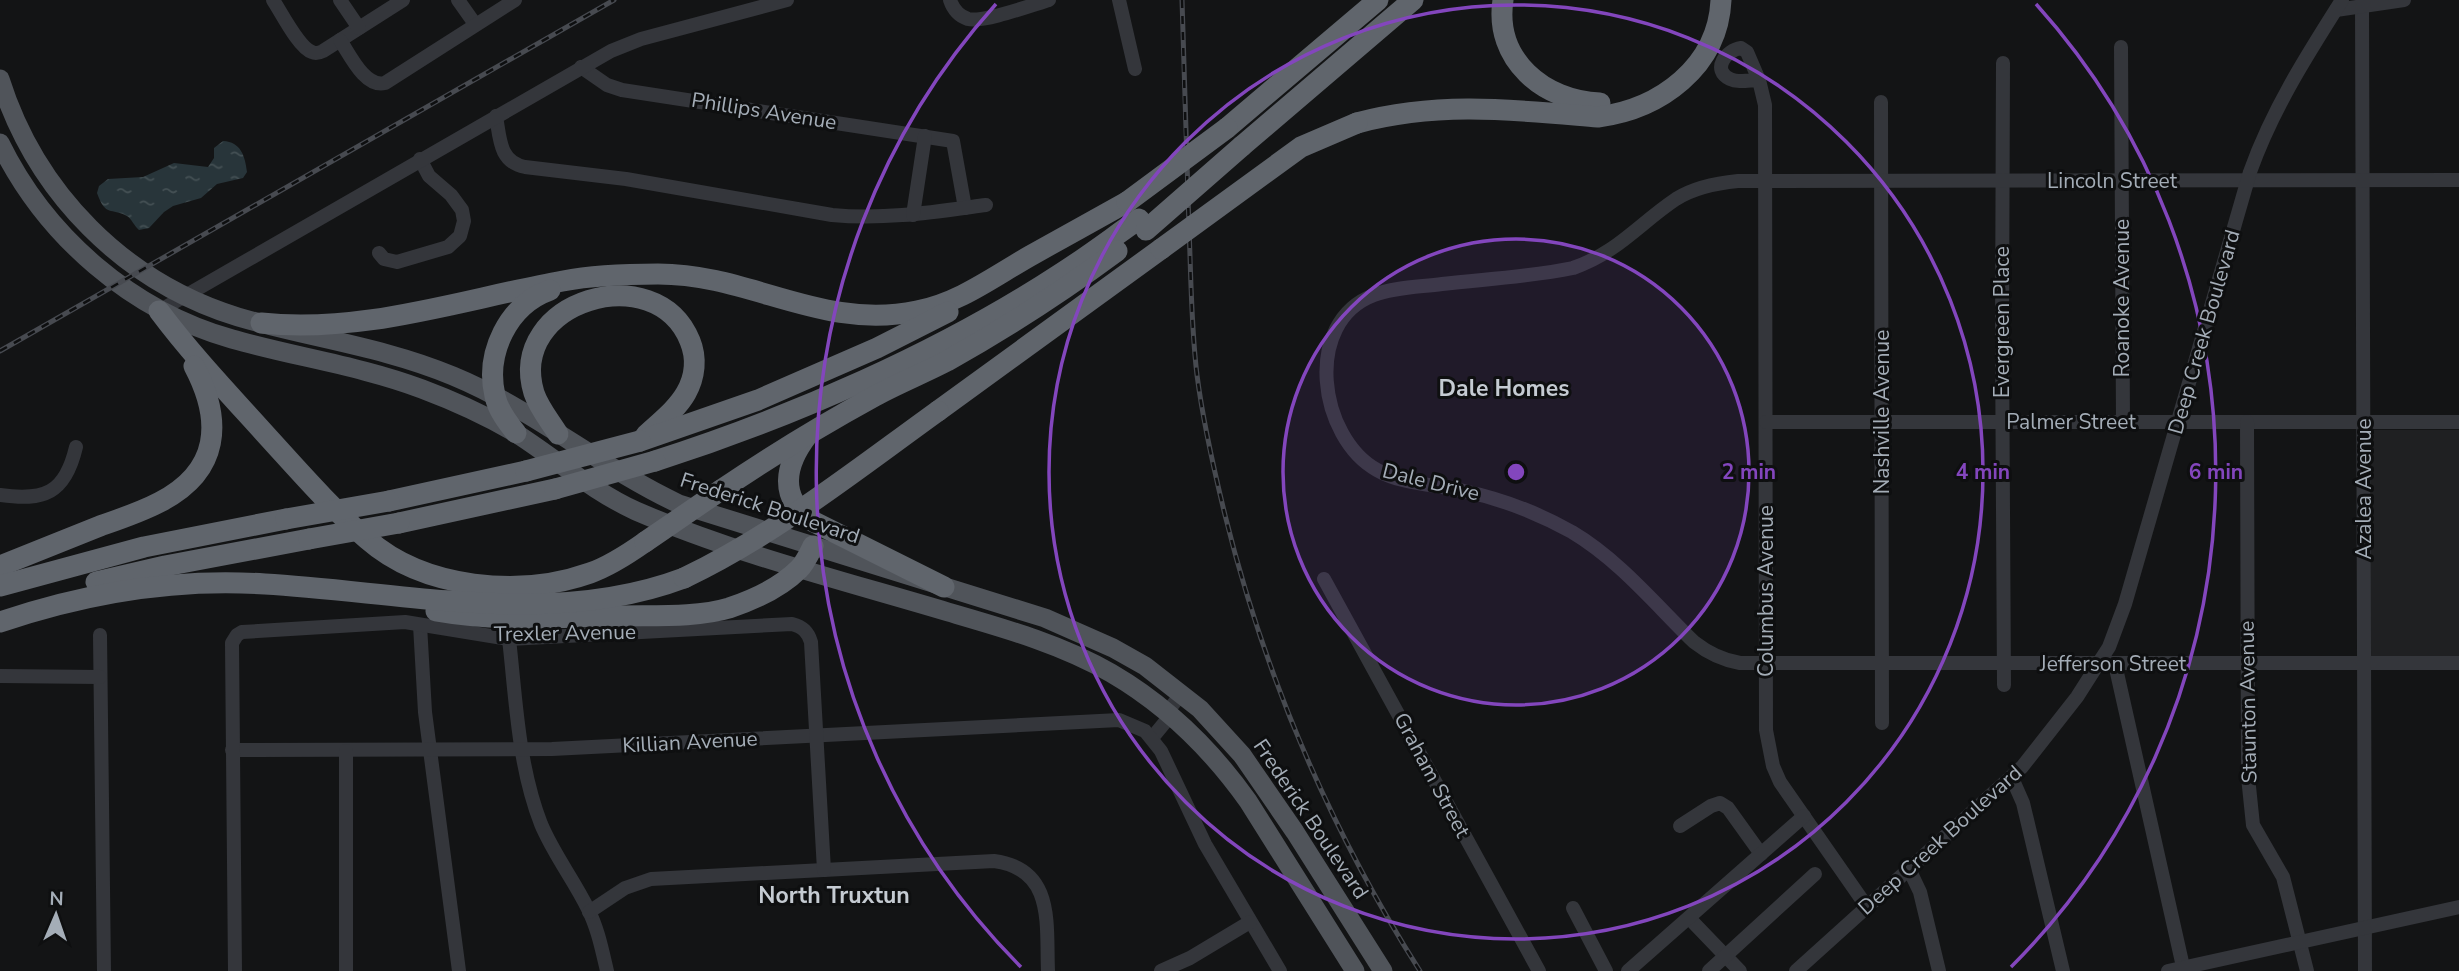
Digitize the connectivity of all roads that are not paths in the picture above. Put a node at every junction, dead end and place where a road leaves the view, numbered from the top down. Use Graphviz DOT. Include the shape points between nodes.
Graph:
graph roads {
  1 [pos="273,0"];
  2 [pos="340,0"];
  3 [pos="403,0"];
  4 [pos="458,0"];
  5 [pos="515,0"];
  6 [pos="787,0"];
  7 [pos="950,0"];
  8 [pos="1049,0"];
  9 [pos="1119,0"];
  10 [pos="1366,0"];
  11 [pos="1378,0"];
  12 [pos="1413,0"];
  13 [pos="1503,0"];
  14 [pos="2404,0"];
  15 [pos="2339,5"];
  16 [pos="2362,6"];
  17 [pos="1716,7"];
  18 [pos="475,24"];
  19 [pos="359,28"];
  20 [pos="340,40"];
  21 [pos="2122,47"];
  22 [pos="2003,63"];
  23 [pos="581,67"];
  24 [pos="1135,69"];
  25 [pos="0,79"];
  26 [pos="1759,80"];
  27 [pos="1881,102"];
  28 [pos="496,116"];
  29 [pos="1227,128"];
  30 [pos="925,136"];
  31 [pos="1,150"];
  32 [pos="420,159"];
  33 [pos="2248,180"];
  34 [pos="2363,180"];
  35 [pos="2459,180"];
  36 [pos="1766,181"];
  37 [pos="1882,181"];
  38 [pos="2002,181"];
  39 [pos="2122,181"];
  40 [pos="986,205"];
  41 [pos="965,208"];
  42 [pos="913,215"];
  43 [pos="1137,217"];
  44 [pos="379,253"];
  45 [pos="592,277"];
  46 [pos="183,296"];
  47 [pos="159,311"];
  48 [pos="261,323"];
  49 [pos="182,342"];
  50 [pos="494,394"];
  51 [pos="1766,422"];
  52 [pos="2123,422"];
  53 [pos="2178,422"];
  54 [pos="2247,422"];
  55 [pos="2364,422"];
  56 [pos="2459,422"];
  57 [pos="1883,423"];
  58 [pos="2002,423"];
  59 [pos="811,431"];
  60 [pos="516,433"];
  61 [pos="558,434"];
  62 [pos="640,441"];
  63 [pos="76,447"];
  64 [pos="0,495"];
  65 [pos="813,547"];
  66 [pos="0,566"];
  67 [pos="800,568"];
  68 [pos="1324,579"];
  69 [pos="0,586"];
  70 [pos="944,587"];
  71 [pos="338,589"];
  72 [pos="0,609"];
  73 [pos="0,622"];
  74 [pos="421,625"];
  75 [pos="100,635"];
  76 [pos="509,639"];
  77 [pos="2248,663"];
  78 [pos="2364,663"];
  79 [pos="2459,663"];
  80 [pos="1766,664"];
  81 [pos="1882,664"];
  82 [pos="2098,664"];
  83 [pos="2115,664"];
  84 [pos="2004,665"];
  85 [pos="0,676"];
  86 [pos="100,677"];
  87 [pos="2004,685"];
  88 [pos="1182,693"];
  89 [pos="1167,712"];
  90 [pos="1882,723"];
  91 [pos="1148,734"];
  92 [pos="816,735"];
  93 [pos="522,749"];
  94 [pos="232,750"];
  95 [pos="430,750"];
  96 [pos="346,751"];
  97 [pos="2012,778"];
  98 [pos="1804,816"];
  99 [pos="1680,826"];
  100 [pos="1761,854"];
  101 [pos="1909,869"];
  102 [pos="824,870"];
  103 [pos="1815,874"];
  104 [pos="1867,907"];
  105 [pos="2459,907"];
  106 [pos="1573,908"];
  107 [pos="589,912"];
  108 [pos="1689,918"];
  109 [pos="1250,922"];
  110 [pos="2365,928"];
  111 [pos="2300,942"];
  112 [pos="1725,956"];
  113 [pos="1805,968"];
  114 [pos="2184,969"];
  115 [pos="104,971"];
  116 [pos="235,971"];
  117 [pos="346,971"];
  118 [pos="459,971"];
  119 [pos="607,971"];
  120 [pos="1048,971"];
  121 [pos="1161,971"];
  122 [pos="1280,971"];
  123 [pos="1355,971"];
  124 [pos="1382,971"];
  125 [pos="1539,971"];
  126 [pos="1606,971"];
  127 [pos="1628,971"];
  128 [pos="1709,971"];
  129 [pos="1740,971"];
  130 [pos="1939,971"];
  131 [pos="2063,971"];
  132 [pos="2168,971"];
  133 [pos="2307,971"];
  134 [pos="2365,971"];
  1 -- 20 [label="street" via="309,52"];
  2 -- 19 [label="street"];
  3 -- 19 [label="street"];
  4 -- 18 [label="street"];
  5 -- 18 [label="street"];
  6 -- 23 [label="street" via="625,44"];
  7 -- 8 [label="street" via="961,16 976,20"];
  9 -- 24 [label="street"];
  10 -- 29 [label="highway"];
  11 -- 29 [label="highway"];
  12 -- 43 [label="highway, bridge" via="1242,146"];
  13 -- 17 [label="highway" via="1506,37 1528,75 1556,94 1588,103 1636,97 1666,81 1694,50"];
  14 -- 16 [label="street"];
  15 -- 16 [label="street"];
  15 -- 33 [label="street, Deep Creek Boulevard" via="2273,115"];
  16 -- 34 [label="street, Azalea Avenue"];
  17 -- 71 [label="highway, bridge" via="1705,54 1686,77 1641,107 1598,117 1439,108 1381,117 1301,147 788,520 684,578 636,593 557,604 487,603"];
  18 -- 20 [label="street" via="378,85 370,82"];
  19 -- 20 [label="street"];
  21 -- 39 [label="street, Roanoke Avenue"];
  22 -- 38 [label="street, Evergreen Place"];
  23 -- 28 [label="street"];
  23 -- 30 [label="street, Phillips Avenue" via="622,90"];
  25 -- 46 [label="main road, Frederick Boulevard" via="24,140 73,212 114,251"];
  26 -- 36 [label="street, Columbus Avenue" via="1765,105"];
  27 -- 37 [label="street, Nashville Avenue"];
  28 -- 32 [label="street"];
  28 -- 42 [label="street" via="502,150 517,166 625,179 832,215"];
  29 -- 43 [label="highway, bridge"];
  30 -- 41 [label="street, Phillips Avenue" via="953,141"];
  30 -- 42 [label="street"];
  31 -- 47 [label="main road, Frederick Boulevard" via="39,206 78,250"];
  32 -- 44 [label="street" via="429,176 462,210 460,236 448,247 397,262"];
  32 -- 46 [label="street"];
  33 -- 34 [label="street, Lincoln Street"];
  33 -- 39 [label="street, Lincoln Street"];
  33 -- 53 [label="street, Deep Creek Boulevard"];
  34 -- 35 [label="street, Lincoln Street"];
  34 -- 55 [label="street, Azalea Avenue"];
  36 -- 37 [label="street, Lincoln Street"];
  36 -- 51 [label="street, Columbus Avenue"];
  36 -- 80 [label="street, Dale Drive" via="1718,183 1692,191 1612,250 1573,268 1374,295 1350,311 1336,329 1326,379 1338,428 1356,454 1376,470 1494,499 1544,517 1608,558 1704,650 1727,661"];
  37 -- 38 [label="street, Lincoln Street"];
  37 -- 57 [label="street, Nashville Avenue"];
  38 -- 39 [label="street, Lincoln Street"];
  38 -- 58 [label="street, Evergreen Place"];
  39 -- 52 [label="street, Roanoke Avenue"];
  40 -- 41 [label="street"];
  41 -- 42 [label="street"];
  43 -- 45 [label="highway" via="961,297 899,315 828,312 744,285 686,275"];
  43 -- 59 [label="highway" via="1087,273 1020,317"];
  43 -- 62 [label="highway" via="1080,234 990,289 877,348 758,400"];
  43 -- 72 [label="highway, bridge" via="1060,274 935,345 812,402 654,461 555,489 399,523 130,573"];
  45 -- 48 [label="highway" via="363,322 314,326"];
  45 -- 50 [label="highway" via="534,298 510,320 494,360"];
  46 -- 47 [label="street"];
  46 -- 48 [label="main road, Frederick Boulevard"];
  47 -- 49 [label="highway"];
  47 -- 60 [label="main road, Frederick Boulevard" via="234,340 420,388"];
  48 -- 50 [label="main road, Frederick Boulevard" via="406,358"];
  49 -- 59 [label="highway, bridge" via="307,481 368,540 420,570 484,586 548,584 592,572 627,554"];
  49 -- 66 [label="highway" via="205,386 212,412 208,452 194,476 159,503"];
  50 -- 60 [label="highway"];
  50 -- 61 [label="main road, Frederick Boulevard"];
  51 -- 57 [label="street, Palmer Street"];
  51 -- 80 [label="street, Columbus Avenue"];
  52 -- 53 [label="street, Palmer Street"];
  52 -- 58 [label="street, Palmer Street"];
  53 -- 54 [label="street, Palmer Street"];
  53 -- 82 [label="street, Deep Creek Boulevard" via="2125,604"];
  54 -- 55 [label="street, Palmer Street"];
  54 -- 77 [label="street, Staunton Avenue"];
  55 -- 56 [label="street, Palmer Street"];
  55 -- 78 [label="street, Azalea Avenue"];
  57 -- 58 [label="street, Palmer Street"];
  57 -- 81 [label="street, Nashville Avenue"];
  58 -- 84 [label="street, Evergreen Place"];
  59 -- 70 [label="highway" via="789,470 789,491 798,508 812,521"];
  60 -- 67 [label="main road, Frederick Boulevard" via="633,509 690,533"];
  61 -- 62 [label="highway" via="534,391 531,365 539,338 568,309 617,295 645,300 668,312 693,348 694,372 684,396"];
  61 -- 65 [label="main road, Frederick Boulevard" via="678,504"];
  62 -- 69 [label="highway, bridge" via="526,471 144,547"];
  63 -- 64 [label="street" via="69,470 53,489 34,497"];
  65 -- 67 [label="highway"];
  65 -- 70 [label="main road, Frederick Boulevard"];
  67 -- 71 [label="highway" via="775,587 726,609 659,615 554,619 462,615"];
  67 -- 89 [label="main road, Frederick Boulevard" via="1070,653 1128,683"];
  68 -- 125 [label="street, Graham Street"];
  70 -- 88 [label="main road, Frederick Boulevard" via="1076,630"];
  71 -- 73 [label="highway" via="220,583 141,587 74,600"];
  74 -- 76 [label="street, Trexler Avenue"];
  74 -- 94 [label="street, Trexler Avenue" via="405,622 237,635 232,646"];
  74 -- 95 [label="street"];
  75 -- 86 [label="street"];
  76 -- 92 [label="street, Trexler Avenue" via="792,624 809,635"];
  76 -- 93 [label="street"];
  77 -- 78 [label="street, Jefferson Street"];
  77 -- 83 [label="street, Jefferson Street"];
  77 -- 111 [label="street, Staunton Avenue" via="2251,814 2283,877"];
  78 -- 79 [label="street, Jefferson Street"];
  78 -- 110 [label="street, Azalea Avenue"];
  80 -- 81 [label="street, Jefferson Street"];
  80 -- 98 [label="street, Columbus Avenue" via="1768,748 1780,782"];
  81 -- 84 [label="street, Jefferson Street"];
  81 -- 90 [label="street, Nashville Avenue"];
  82 -- 83 [label="street, Jefferson Street"];
  82 -- 84 [label="street, Jefferson Street"];
  82 -- 97 [label="street, Deep Creek Boulevard" via="2052,731"];
  83 -- 114 [label="street"];
  84 -- 87 [label="street, Evergreen Place"];
  85 -- 86 [label="street"];
  86 -- 115 [label="street"];
  88 -- 89 [label="street"];
  88 -- 124 [label="main road, Frederick Boulevard" via="1262,781"];
  89 -- 91 [label="street" via="1160,713"];
  89 -- 123 [label="main road, Frederick Boulevard" via="1212,755 1248,801"];
  91 -- 92 [label="street, Killian Avenue" via="1130,723 1110,719"];
  91 -- 109 [label="street"];
  92 -- 93 [label="street, Killian Avenue"];
  92 -- 102 [label="street"];
  93 -- 95 [label="street, Killian Avenue"];
  93 -- 107 [label="street" via="541,823"];
  94 -- 96 [label="street, Killian Avenue"];
  94 -- 116 [label="street"];
  95 -- 96 [label="street, Killian Avenue"];
  95 -- 118 [label="street"];
  96 -- 117 [label="street"];
  97 -- 101 [label="street, Deep Creek Boulevard"];
  97 -- 131 [label="street" via="2023,803"];
  98 -- 100 [label="street"];
  98 -- 104 [label="street, Columbus Avenue"];
  99 -- 100 [label="street" via="1720,803"];
  100 -- 108 [label="street"];
  101 -- 104 [label="street, Deep Creek Boulevard"];
  101 -- 130 [label="street" via="1920,892"];
  102 -- 107 [label="street" via="651,879 625,888"];
  102 -- 120 [label="street" via="994,860 1015,866 1031,877 1044,898"];
  103 -- 112 [label="street"];
  104 -- 113 [label="street, Deep Creek Boulevard"];
  105 -- 110 [label="street"];
  106 -- 126 [label="street"];
  107 -- 119 [label="street"];
  108 -- 112 [label="street"];
  108 -- 127 [label="street"];
  109 -- 121 [label="street"];
  109 -- 122 [label="street"];
  110 -- 111 [label="street"];
  110 -- 134 [label="street, Azalea Avenue"];
  111 -- 114 [label="street"];
  111 -- 133 [label="street, Staunton Avenue"];
  112 -- 128 [label="street"];
  112 -- 129 [label="street"];
  114 -- 132 [label="street"];
}
